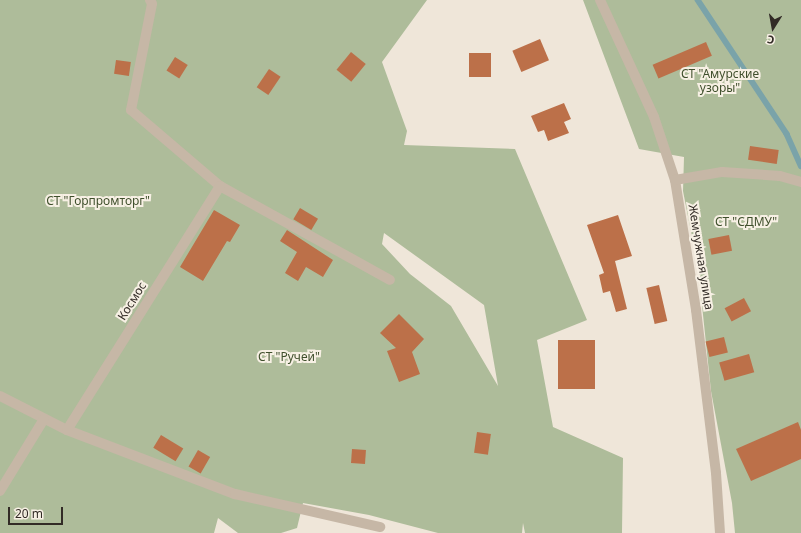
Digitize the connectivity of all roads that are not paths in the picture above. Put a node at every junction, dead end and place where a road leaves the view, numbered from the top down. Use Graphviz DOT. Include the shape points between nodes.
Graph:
graph roads {
  1 [pos="150,0"];
  2 [pos="600,0"];
  3 [pos="675,180"];
  4 [pos="798,181"];
  5 [pos="220,186"];
  6 [pos="390,280"];
  7 [pos="0,396"];
  8 [pos="44,419"];
  9 [pos="67,430"];
  10 [pos="0,490"];
  11 [pos="380,527"];
  12 [pos="720,533"];
  1 -- 5 [label="street" via="152,4 131,110"];
  2 -- 3 [label="street, Жемчужная улица" via="654,117"];
  3 -- 4 [label="street" via="722,172 780,176"];
  3 -- 12 [label="street, Жемчужная улица" via="696,310 716,473"];
  5 -- 6 [label="street"];
  5 -- 9 [label="street, Космос"];
  7 -- 8 [label="street"];
  8 -- 9 [label="street"];
  8 -- 10 [label="street"];
  9 -- 11 [label="street" via="235,494"];
}
